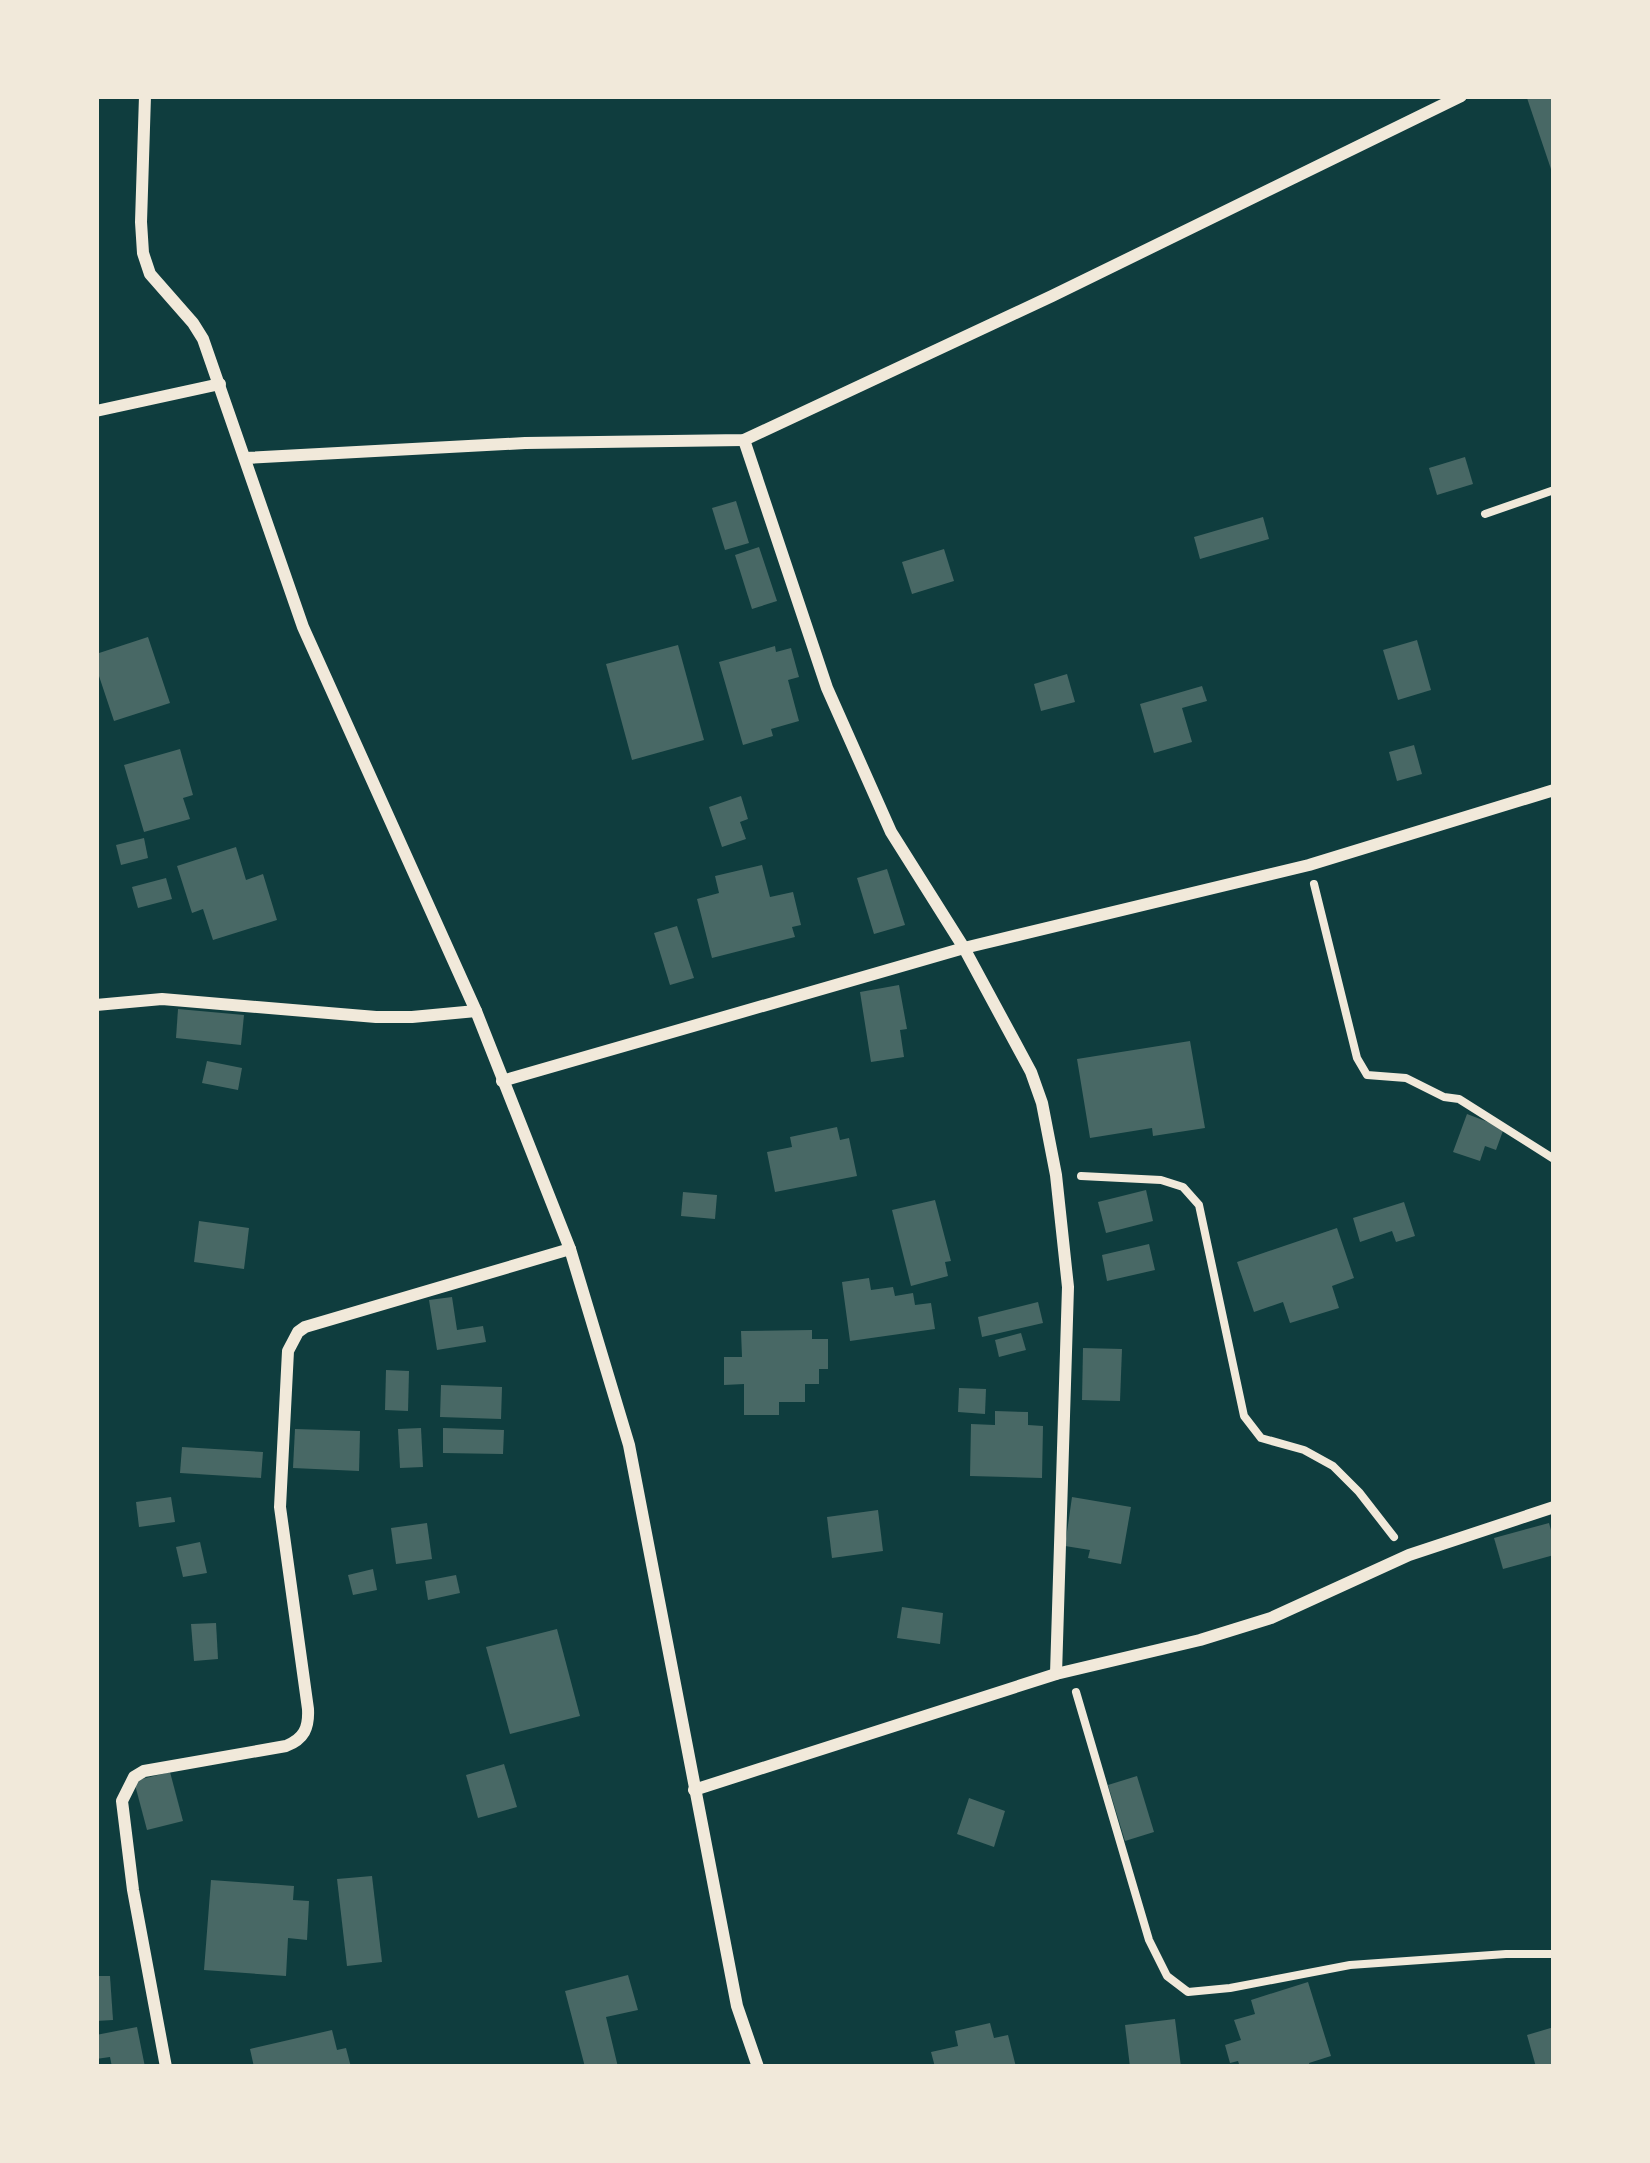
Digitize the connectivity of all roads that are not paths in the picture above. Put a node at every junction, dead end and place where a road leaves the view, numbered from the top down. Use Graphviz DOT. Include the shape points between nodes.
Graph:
graph roads {
  1 [pos="146,96"];
  2 [pos="1461,96"];
  3 [pos="220,384"];
  4 [pos="96,411"];
  5 [pos="744,440"];
  6 [pos="246,458"];
  7 [pos="1554,790"];
  8 [pos="964,948"];
  9 [pos="96,1005"];
  10 [pos="476,1011"];
  11 [pos="502,1081"];
  12 [pos="570,1249"];
  13 [pos="1554,1507"];
  14 [pos="1063,1672"];
  15 [pos="694,1790"];
  16 [pos="166,2067"];
  17 [pos="758,2067"];
  1 -- 3 [label="street" via="143,253 150,274 203,340"];
  2 -- 5 [label="street"];
  3 -- 4 [label="street"];
  3 -- 6 [label="street"];
  5 -- 6 [label="street"];
  5 -- 8 [label="street" via="826,688 891,832"];
  6 -- 10 [label="street" via="303,627"];
  7 -- 8 [label="street" via="1309,865"];
  8 -- 11 [label="street"];
  8 -- 14 [label="street" via="1031,1072 1056,1175 1068,1286 1059,1498"];
  9 -- 10 [label="street" via="162,999 376,1017"];
  10 -- 11 [label="street"];
  11 -- 12 [label="street"];
  12 -- 15 [label="street" via="628,1445"];
  12 -- 16 [label="street" via="305,1327 292,1340 280,1508 306,1730 286,1746 144,1771 122,1801"];
  13 -- 14 [label="street" via="1409,1555 1271,1618"];
  14 -- 15 [label="street"];
  15 -- 17 [label="street" via="737,2006"];
}
